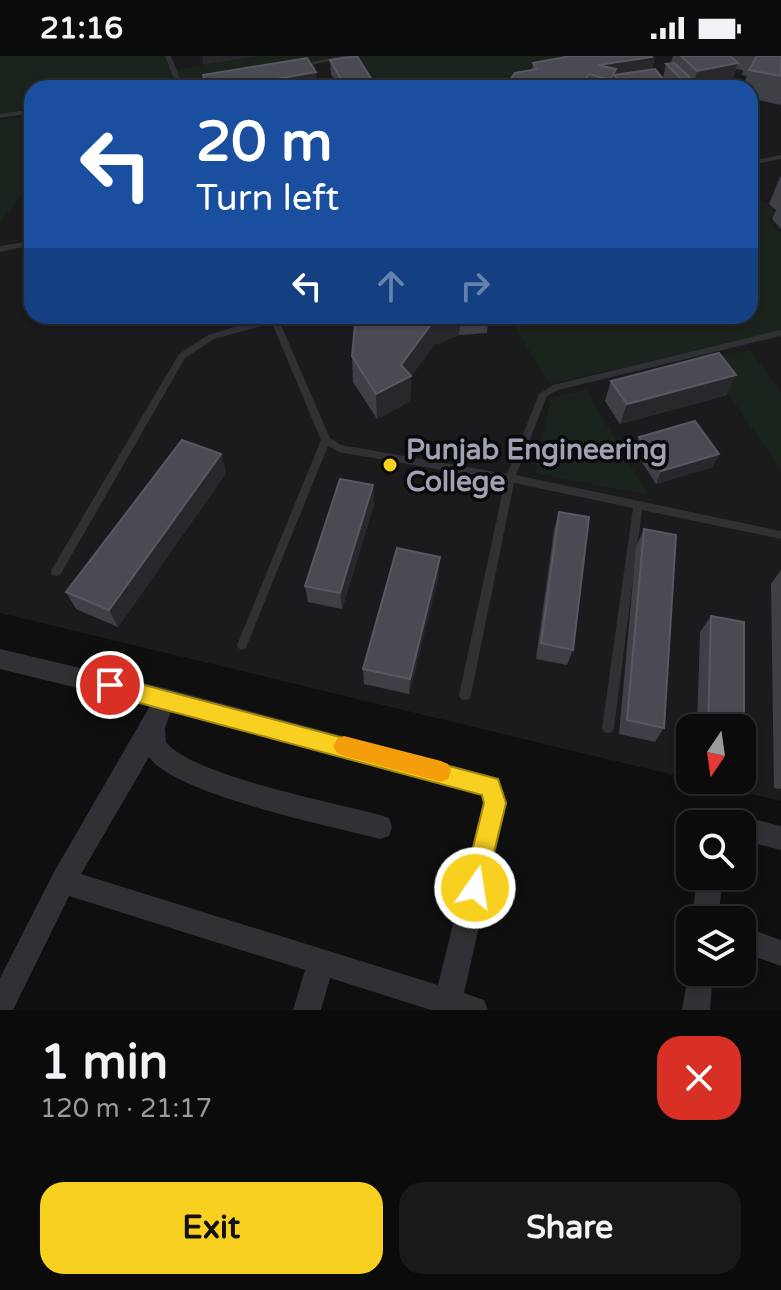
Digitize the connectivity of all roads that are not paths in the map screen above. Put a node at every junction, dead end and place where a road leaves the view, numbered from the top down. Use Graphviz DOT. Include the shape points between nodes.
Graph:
graph roads {
  1 [pos="168,56"];
  2 [pos="351,56"];
  3 [pos="289,67"];
  4 [pos="226,78"];
  5 [pos="177,80"];
  6 [pos="216,80"];
  7 [pos="24,112"];
  8 [pos="0,116"];
  9 [pos="781,157"];
  10 [pos="758,161"];
  11 [pos="24,244"];
  12 [pos="0,249"];
  13 [pos="251,324"];
  14 [pos="276,324"];
  15 [pos="781,333"];
  16 [pos="326,440"];
  17 [pos="510,478"];
  18 [pos="638,505"];
  19 [pos="781,535"];
  20 [pos="56,572"];
  21 [pos="242,645"];
  22 [pos="0,659"];
  23 [pos="465,695"];
  24 [pos="165,699"];
  25 [pos="608,728"];
  26 [pos="152,729"];
  27 [pos="380,827"];
  28 [pos="756,832"];
  29 [pos="781,838"];
  30 [pos="63,881"];
  31 [pos="756,944"];
  32 [pos="781,953"];
  33 [pos="321,962"];
  34 [pos="699,986"];
  35 [pos="0,1007"];
  36 [pos="456,1007"];
  37 [pos="307,1010"];
  38 [pos="696,1010"];
  1 -- 5 [label="lane"];
  2 -- 3 [label="lane"];
  4 -- 6 [label="lane"];
  7 -- 8 [label="lane"];
  9 -- 10 [label="lane"];
  11 -- 12 [label="lane"];
  13 -- 20 [label="lane" via="211,337 182,356"];
  14 -- 16 [label="lane"];
  15 -- 17 [label="lane" via="548,389 539,399"];
  16 -- 17 [label="lane" via="356,454"];
  16 -- 21 [label="lane"];
  17 -- 18 [label="lane"];
  17 -- 23 [label="lane"];
  18 -- 19 [label="lane"];
  18 -- 25 [label="lane"];
  22 -- 24 [label="street"];
  24 -- 26 [label="street"];
  24 -- 36 [label="street" via="491,786 495,803"];
  26 -- 27 [label="street" via="163,758 196,775"];
  26 -- 30 [label="street"];
  28 -- 29 [label="street"];
  30 -- 33 [label="street"];
  30 -- 35 [label="street"];
  31 -- 32 [label="street"];
  33 -- 36 [label="street"];
  33 -- 37 [label="street"];
  34 -- 38 [label="street"];
}
